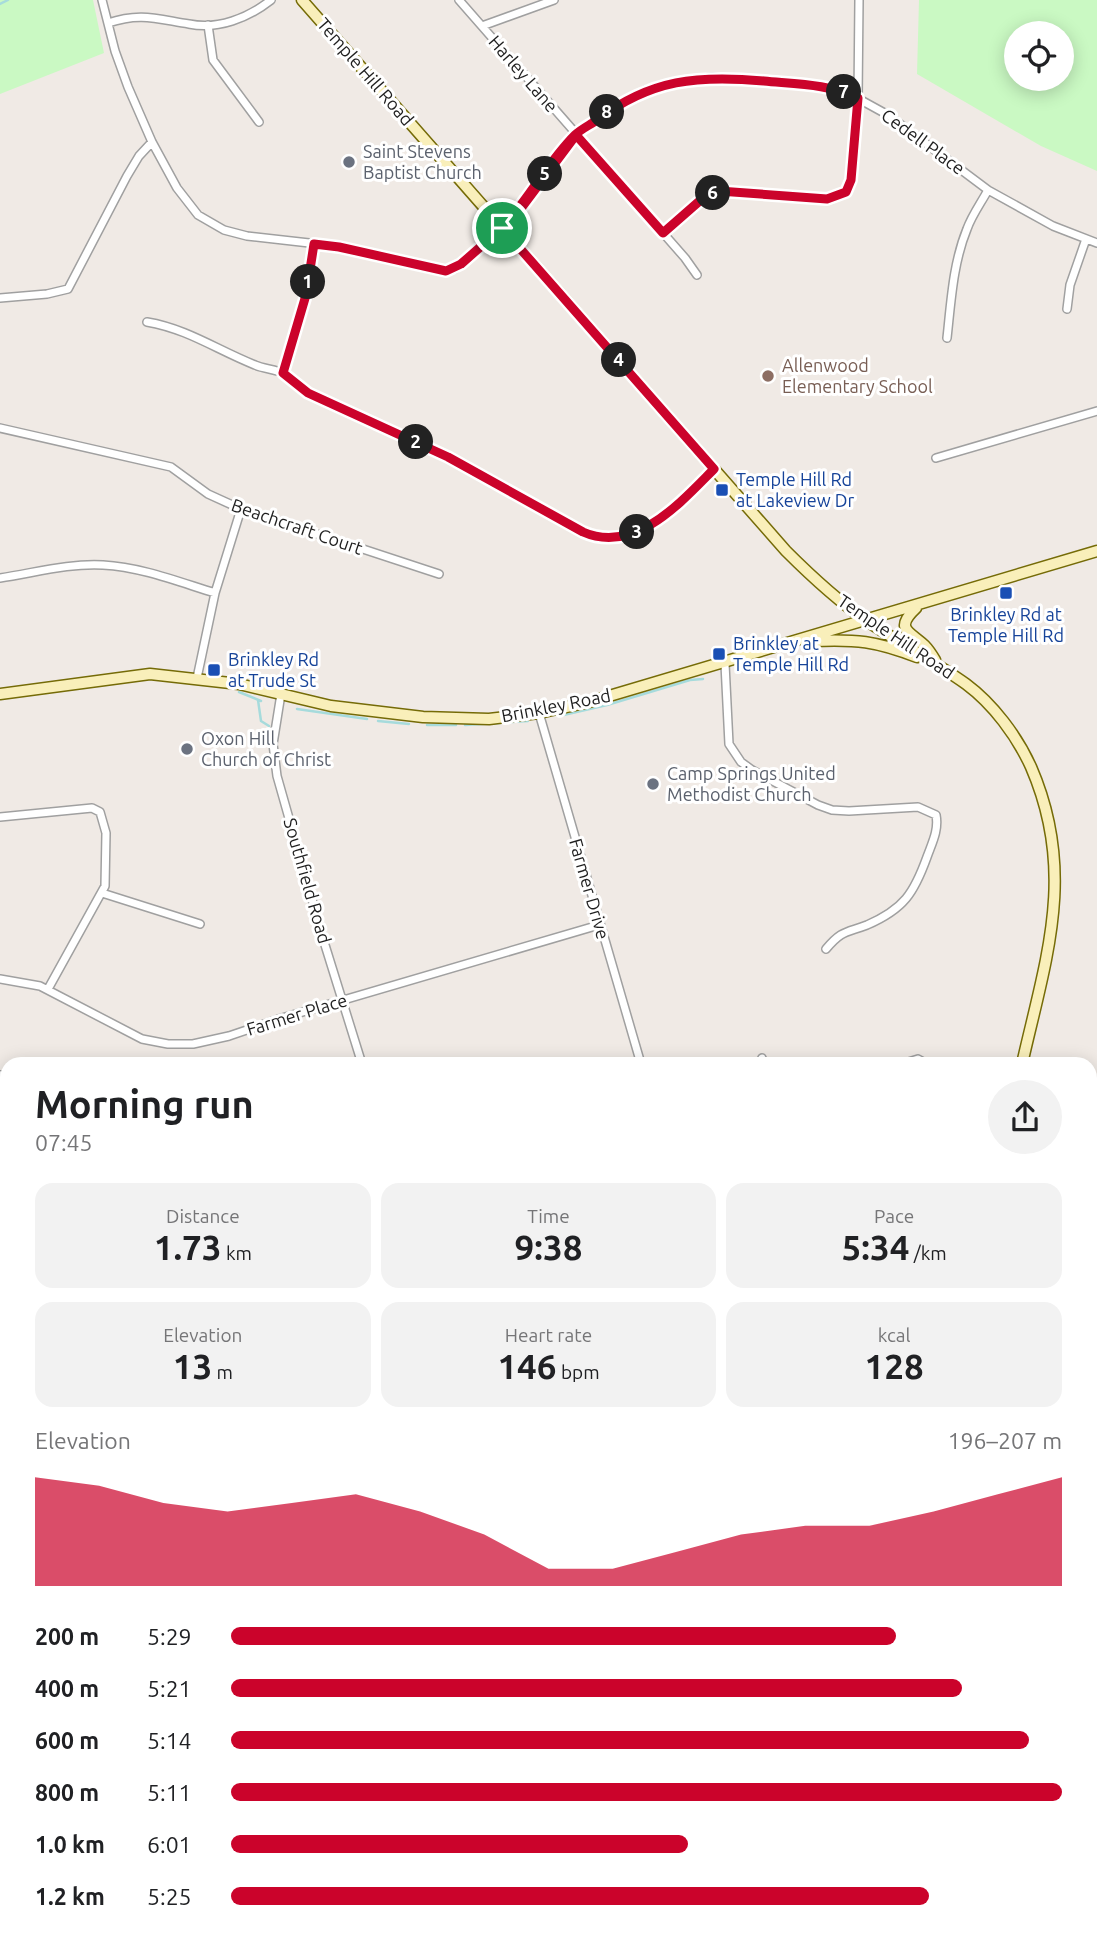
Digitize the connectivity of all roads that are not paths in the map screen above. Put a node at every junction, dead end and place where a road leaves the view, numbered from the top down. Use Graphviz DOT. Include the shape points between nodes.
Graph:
graph roads {
  1 [pos="102,0"];
  2 [pos="271,0"];
  3 [pos="302,0"];
  4 [pos="458,0"];
  5 [pos="554,0"];
  6 [pos="859,0"];
  7 [pos="108,23"];
  8 [pos="208,25"];
  9 [pos="482,26"];
  10 [pos="858,98"];
  11 [pos="259,122"];
  12 [pos="576,135"];
  13 [pos="152,142"];
  14 [pos="988,190"];
  15 [pos="502,228"];
  16 [pos="663,233"];
  17 [pos="1086,239"];
  18 [pos="1097,243"];
  19 [pos="314,244"];
  20 [pos="696,275"];
  21 [pos="0,298"];
  22 [pos="1067,309"];
  23 [pos="147,321"];
  24 [pos="947,338"];
  25 [pos="283,373"];
  26 [pos="1097,411"];
  27 [pos="0,428"];
  28 [pos="936,458"];
  29 [pos="714,469"];
  30 [pos="241,509"];
  31 [pos="1097,551"];
  32 [pos="439,574"];
  33 [pos="0,578"];
  34 [pos="215,593"];
  35 [pos="919,605"];
  36 [pos="866,620"];
  37 [pos="797,641"];
  38 [pos="725,664"];
  39 [pos="937,664"];
  40 [pos="197,678"];
  41 [pos="0,694"];
  42 [pos="281,694"];
  43 [pos="539,713"];
  44 [pos="0,817"];
  45 [pos="102,893"];
  46 [pos="201,924"];
  47 [pos="599,925"];
  48 [pos="826,949"];
  49 [pos="0,979"];
  50 [pos="48,989"];
  51 [pos="341,1000"];
  52 [pos="360,1057"];
  53 [pos="639,1057"];
  54 [pos="1024,1057"];
  1 -- 7 [label="street, Cedell Place"];
  2 -- 8 [label="street" via="246,16"];
  3 -- 15 [label="main road, Temple Hill Road"];
  4 -- 9 [label="street, Harley Lane"];
  5 -- 9 [label="street"];
  6 -- 10 [label="street"];
  7 -- 8 [label="street" via="142,16"];
  7 -- 13 [label="street, Cedell Place"];
  8 -- 11 [label="street" via="213,60"];
  9 -- 12 [label="street, Harley Lane"];
  10 -- 12 [label="street, Cedell Place" via="805,85 693,79 637,94"];
  10 -- 14 [label="street, Cedell Place"];
  10 -- 16 [label="street" via="846,192 827,199 719,191 703,198"];
  12 -- 15 [label="street, Cedell Place"];
  12 -- 16 [label="street, Harley Lane"];
  13 -- 19 [label="street, Cedell Place" via="184,200 211,224 247,236"];
  13 -- 21 [label="street" via="127,176 68,289"];
  14 -- 17 [label="street, Cedell Place"];
  14 -- 24 [label="street" via="962,242"];
  15 -- 19 [label="street, Cedell Place" via="461,264 446,271"];
  15 -- 29 [label="main road, Temple Hill Road"];
  16 -- 20 [label="street, Harley Lane"];
  17 -- 18 [label="street, Cedell Place"];
  17 -- 22 [label="street"];
  19 -- 25 [label="street" via="306,295"];
  23 -- 25 [label="street"];
  25 -- 29 [label="street" via="308,393 459,463 595,536 626,536 647,527"];
  26 -- 28 [label="street"];
  27 -- 30 [label="street, Beachcraft Court" via="171,467 208,494"];
  29 -- 36 [label="main road, Temple Hill Road" via="806,571"];
  30 -- 32 [label="street, Beachcraft Court"];
  30 -- 34 [label="street"];
  31 -- 35 [label="main road, Brinkley Road"];
  33 -- 34 [label="street" via="101,565"];
  34 -- 40 [label="street"];
  35 -- 36 [label="main road, Brinkley Road"];
  35 -- 39 [label="main road" via="904,625"];
  36 -- 37 [label="main road, Brinkley Road"];
  36 -- 39 [label="main road, Temple Hill Road"];
  37 -- 38 [label="main road, Brinkley Road"];
  37 -- 39 [label="main road" via="883,644"];
  38 -- 43 [label="main road, Brinkley Road"];
  38 -- 48 [label="street" via="729,744 741,762 832,810 918,807 936,815 938,825 910,897 868,924 839,934"];
  39 -- 54 [label="main road, Temple Hill Road" via="968,686 1012,733 1048,814 1055,859 1054,918"];
  40 -- 41 [label="main road, Brinkley Road" via="150,674"];
  40 -- 42 [label="main road, Brinkley Road"];
  42 -- 43 [label="main road, Brinkley Road" via="365,712 423,717 489,719"];
  42 -- 51 [label="street, Southfield Road" via="274,758"];
  43 -- 47 [label="street, Farmer Drive"];
  44 -- 45 [label="street" via="97,809 106,833"];
  45 -- 46 [label="street"];
  45 -- 50 [label="street"];
  47 -- 51 [label="street, Farmer Place"];
  47 -- 53 [label="street, Farmer Drive"];
  49 -- 50 [label="street, Farmer Place"];
  50 -- 51 [label="street, Farmer Place" via="142,1039 180,1045 220,1039"];
  51 -- 52 [label="street, Southfield Road"];
}
